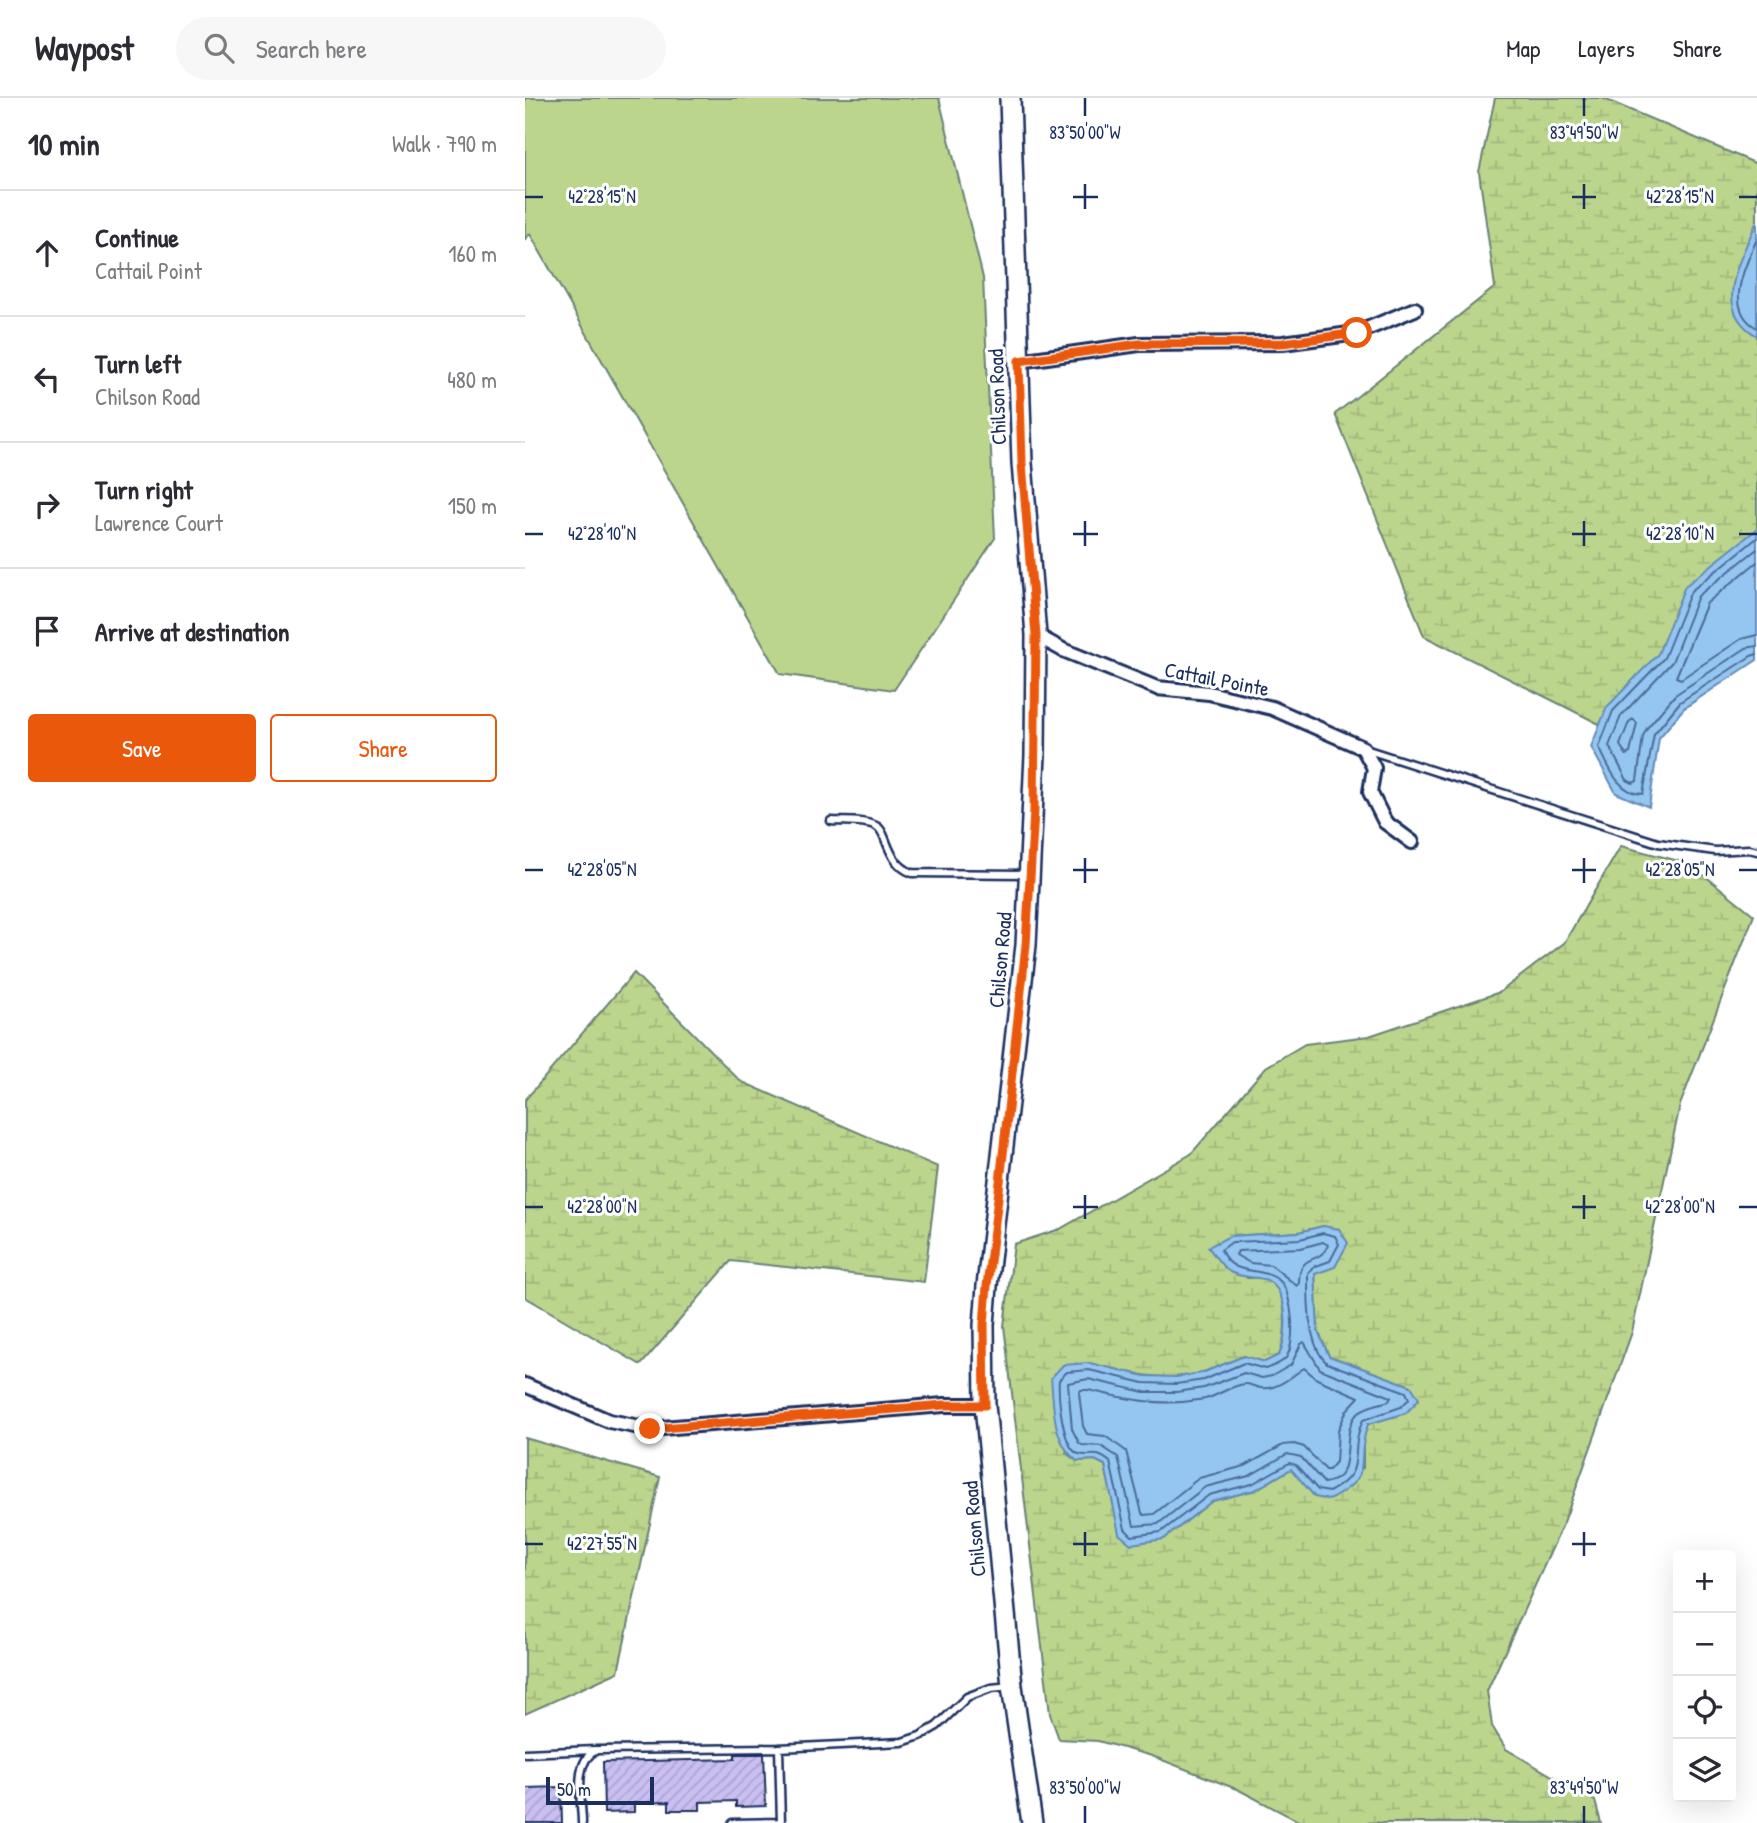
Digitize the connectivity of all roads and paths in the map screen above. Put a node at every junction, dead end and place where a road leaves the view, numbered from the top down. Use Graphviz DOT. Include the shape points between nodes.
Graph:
graph roads {
  1 [pos="1010,98"];
  2 [pos="1415,309"];
  3 [pos="1019,361"];
  4 [pos="1036,635"];
  5 [pos="1363,748"];
  6 [pos="831,821"];
  7 [pos="1412,842"];
  8 [pos="1757,851"];
  9 [pos="1030,874"];
  10 [pos="525,1385"];
  11 [pos="985,1405"];
  12 [pos="1012,1686"];
  13 [pos="779,1748"];
  14 [pos="597,1750"];
  15 [pos="525,1753"];
  16 [pos="781,1822"];
  17 [pos="582,1823"];
  18 [pos="732,1823"];
  19 [pos="1032,1823"];
  1 -- 3 [label="street, Chilson Road"];
  2 -- 3 [label="street" via="1357,333 1283,343 1139,344"];
  3 -- 4 [label="street, Chilson Road"];
  4 -- 5 [label="street, Cattail Pointe" via="1157,688 1209,693 1272,708"];
  4 -- 9 [label="street, Chilson Road"];
  5 -- 7 [label="street" via="1374,768 1370,792 1385,822"];
  5 -- 8 [label="lane" via="1658,842 1715,851"];
  6 -- 9 [label="lane" via="875,825 900,868 912,873"];
  9 -- 11 [label="street, Chilson Road" via="1025,958 987,1286"];
  10 -- 11 [label="street" via="609,1421 650,1429"];
  11 -- 12 [label="street, Chilson Road"];
  12 -- 13 [label="lane" via="967,1698 937,1726 902,1742"];
  12 -- 19 [label="street, Chilson Road"];
  13 -- 14 [label="lane"];
  13 -- 16 [label="lane"];
  14 -- 15 [label="lane"];
  14 -- 17 [label="lane" via="581,1769"];
  16 -- 18 [label="lane"];
}
